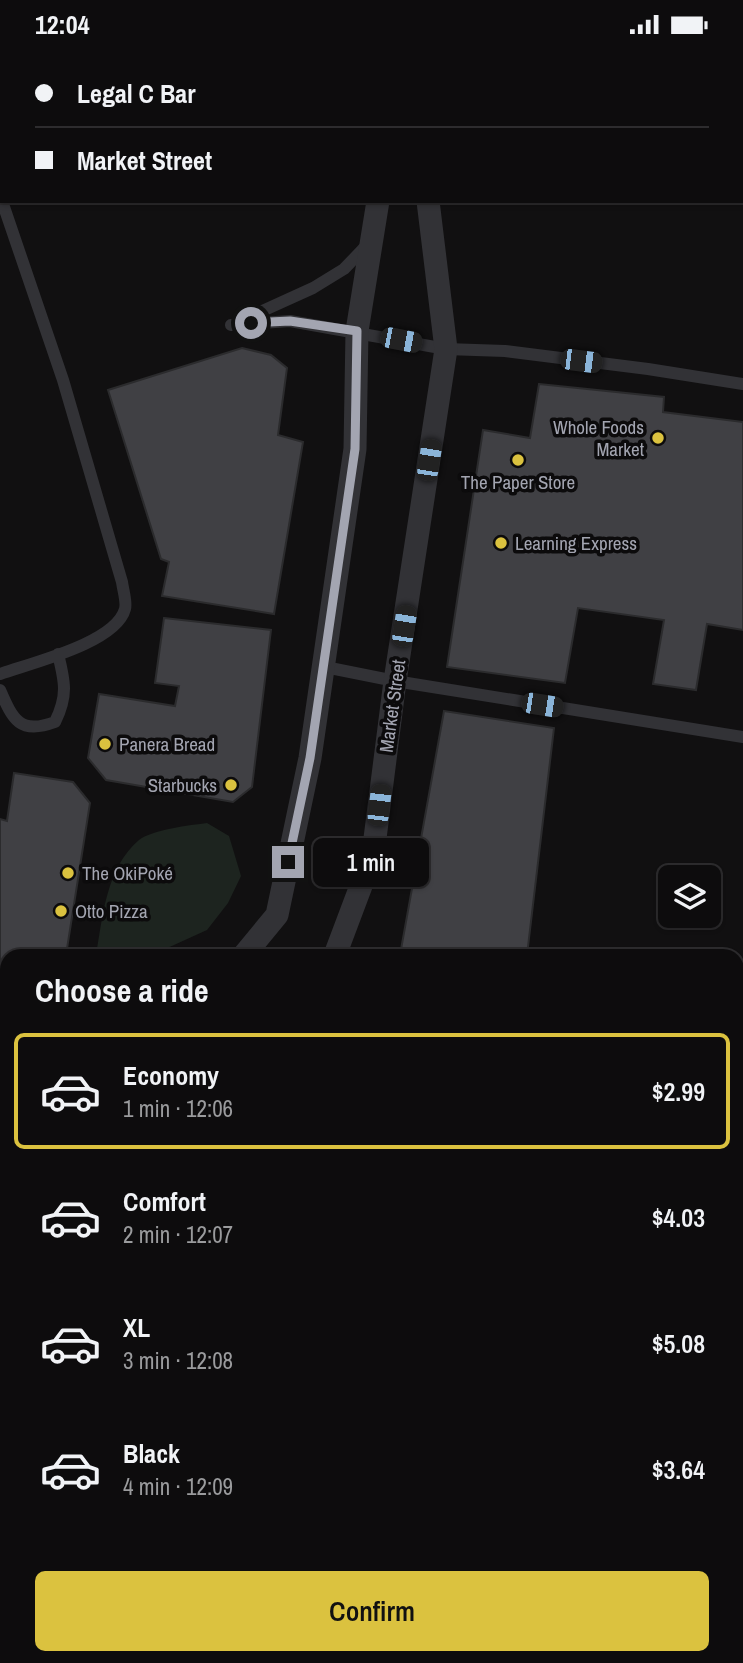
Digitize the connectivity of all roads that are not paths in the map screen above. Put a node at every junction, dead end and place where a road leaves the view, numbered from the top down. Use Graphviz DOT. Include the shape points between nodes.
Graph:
graph roads {
  1 [pos="3,203"];
  2 [pos="378,203"];
  3 [pos="428,203"];
  4 [pos="369,243"];
  5 [pos="357,331"];
  6 [pos="446,349"];
  7 [pos="743,384"];
  8 [pos="58,655"];
  9 [pos="324,667"];
  10 [pos="0,674"];
  11 [pos="395,681"];
  12 [pos="0,690"];
  13 [pos="743,737"];
  14 [pos="249,949"];
  15 [pos="337,949"];
  1 -- 8 [label="lane" via="63,380 122,582 125,609 114,628"];
  2 -- 4 [label="street"];
  3 -- 6 [label="street, Market Street"];
  4 -- 5 [label="street"];
  4 -- 5 [label="lane" via="344,269 313,289 231,324 290,321"];
  5 -- 6 [label="lane"];
  5 -- 9 [label="street" via="355,449"];
  6 -- 7 [label="lane" via="505,351"];
  6 -- 11 [label="street, Market Street"];
  8 -- 10 [label="lane"];
  8 -- 12 [label="lane" via="65,682 55,722 39,728 23,725 9,711"];
  9 -- 11 [label="lane"];
  9 -- 14 [label="street" via="277,915"];
  11 -- 13 [label="lane"];
  11 -- 15 [label="street, Market Street" via="373,854"];
}
